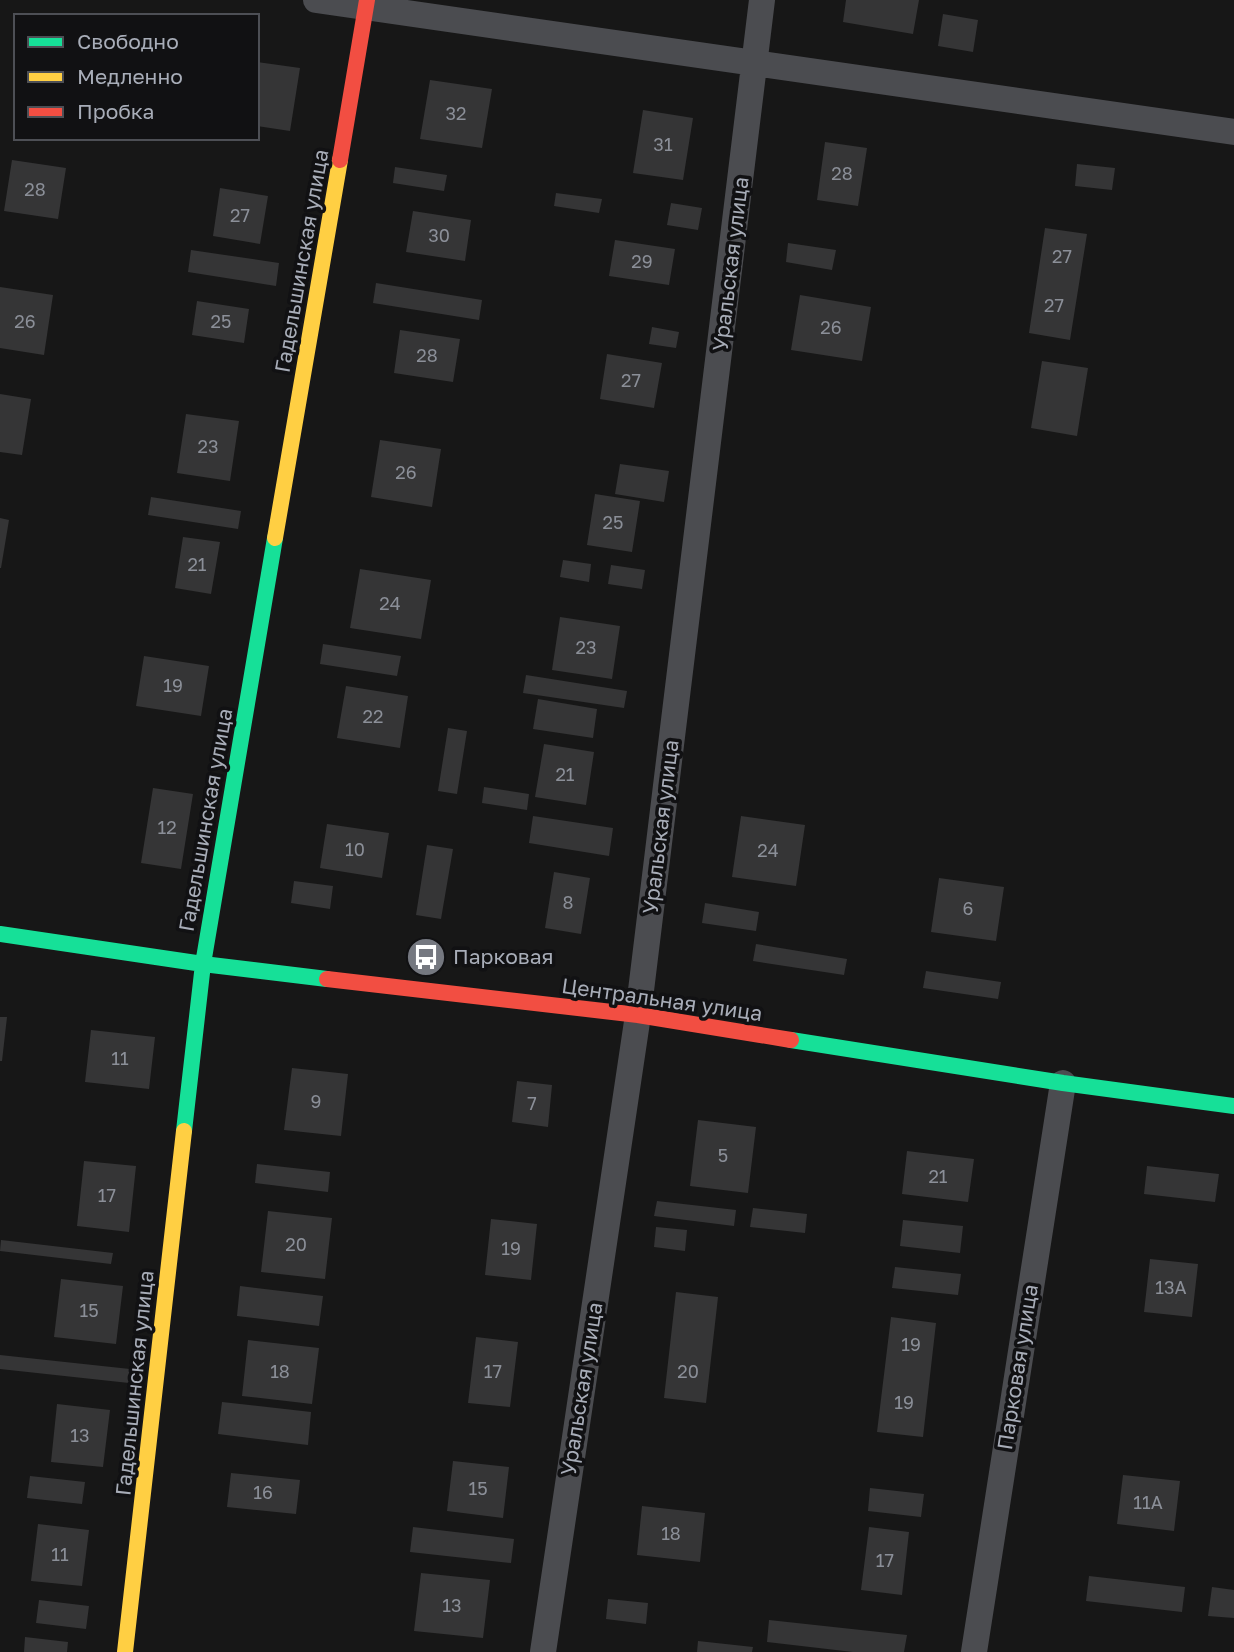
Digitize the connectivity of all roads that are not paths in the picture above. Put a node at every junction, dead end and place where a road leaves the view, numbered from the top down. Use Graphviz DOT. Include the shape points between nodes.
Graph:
graph roads {
  1 [pos="316,0"];
  2 [pos="762,0"];
  3 [pos="367,3"];
  4 [pos="755,65"];
  5 [pos="1234,132"];
  6 [pos="0,934"];
  7 [pos="203,964"];
  8 [pos="638,1016"];
  9 [pos="1063,1083"];
  10 [pos="1234,1105"];
  11 [pos="125,1652"];
  12 [pos="543,1652"];
  13 [pos="974,1652"];
  1 -- 3 [label="street"];
  2 -- 4 [label="street, Уральская улица"];
  3 -- 4 [label="street"];
  3 -- 7 [label="street, Гадельшинская улица"];
  4 -- 5 [label="street"];
  4 -- 8 [label="street, Уральская улица"];
  6 -- 7 [label="street, Центральная улица"];
  7 -- 8 [label="street, Центральная улица"];
  7 -- 11 [label="street, Гадельшинская улица"];
  8 -- 9 [label="street, Центральная улица"];
  8 -- 12 [label="street, Уральская улица"];
  9 -- 10 [label="street, Центральная улица"];
  9 -- 13 [label="street, Парковая улица"];
}
